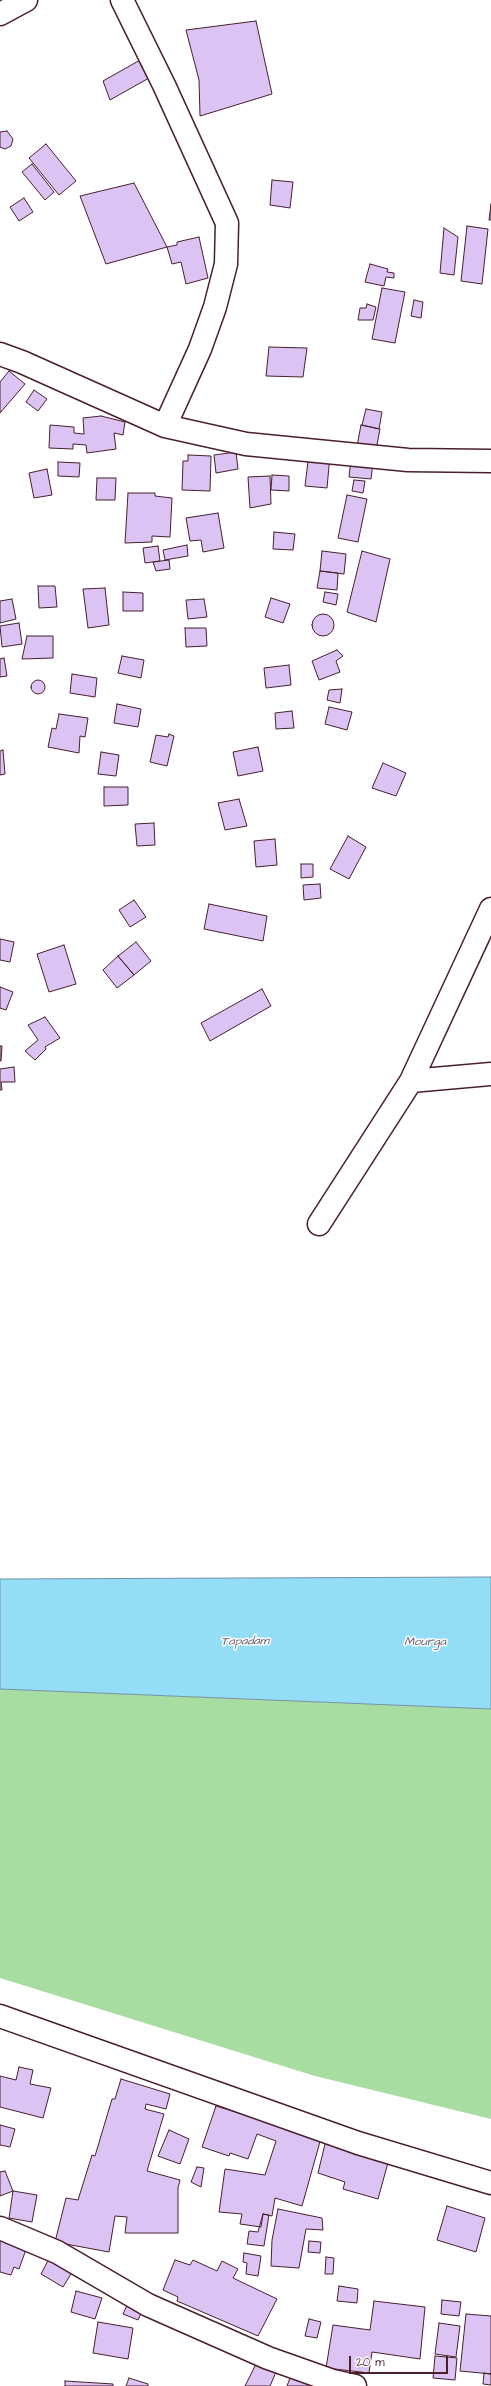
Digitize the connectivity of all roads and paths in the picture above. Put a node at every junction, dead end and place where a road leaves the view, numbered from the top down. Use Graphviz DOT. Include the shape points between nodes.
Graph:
graph roads {
  1 [pos="26,0"];
  2 [pos="122,0"];
  3 [pos="0,14"];
  4 [pos="0,354"];
  5 [pos="165,426"];
  6 [pos="491,461"];
  7 [pos="491,910"];
  8 [pos="491,1074"];
  9 [pos="411,1081"];
  10 [pos="319,1224"];
  11 [pos="0,2016"];
  12 [pos="491,2183"];
  13 [pos="0,2228"];
  14 [pos="355,2386"];
  1 -- 3 [label="street"];
  2 -- 5 [label="street" via="227,223 226,264 215,307 200,348"];
  4 -- 5 [label="street"];
  5 -- 6 [label="street" via="246,444 331,454 408,460"];
  7 -- 9 [label="street"];
  8 -- 9 [label="street"];
  9 -- 10 [label="street"];
  11 -- 12 [label="street" via="358,2144"];
  13 -- 14 [label="street" via="57,2252 155,2308 268,2358"];
}
